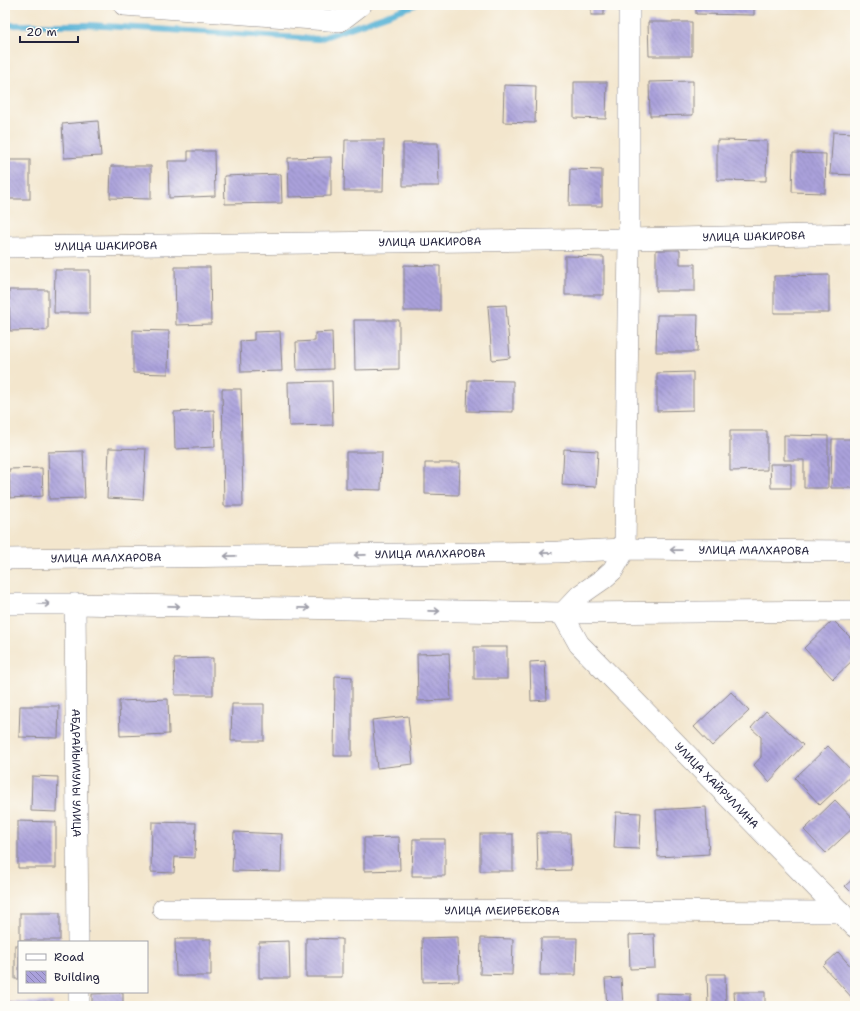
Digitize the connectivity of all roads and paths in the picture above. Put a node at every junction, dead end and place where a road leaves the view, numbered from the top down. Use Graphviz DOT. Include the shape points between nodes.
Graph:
graph roads {
  1 [pos="124,5"];
  2 [pos="361,5"];
  3 [pos="629,5"];
  4 [pos="855,234"];
  5 [pos="629,239"];
  6 [pos="5,247"];
  7 [pos="625,549"];
  8 [pos="855,551"];
  9 [pos="5,558"];
  10 [pos="5,604"];
  11 [pos="75,604"];
  12 [pos="855,611"];
  13 [pos="564,613"];
  14 [pos="163,909"];
  15 [pos="848,919"];
  16 [pos="78,941"];
  17 [pos="79,993"];
  18 [pos="79,1006"];
  1 -- 2 [label="street" via="340,21"];
  3 -- 5 [label="street"];
  4 -- 5 [label="street, УЛИЦА ШАКИРОВА"];
  5 -- 6 [label="street, УЛИЦА ШАКИРОВА"];
  5 -- 7 [label="street"];
  8 -- 7 [label="street, УЛИЦА МАЛХАРОВА, one-way"];
  7 -- 9 [label="street, УЛИЦА МАЛХАРОВА, one-way" via="558,552"];
  7 -- 13 [label="street" via="613,570 580,595"];
  10 -- 11 [label="street, one-way"];
  11 -- 13 [label="street, one-way"];
  11 -- 16 [label="street, АБДРАЙЫМУЛЫ УЛИЦА"];
  12 -- 13 [label="street"];
  13 -- 15 [label="street, УЛИЦА ХАЙРУЛЛИНА" via="579,644"];
  14 -- 15 [label="street, УЛИЦА МЕИРБЕКОВА"];
  17 -- 18 [label="street"];
}
